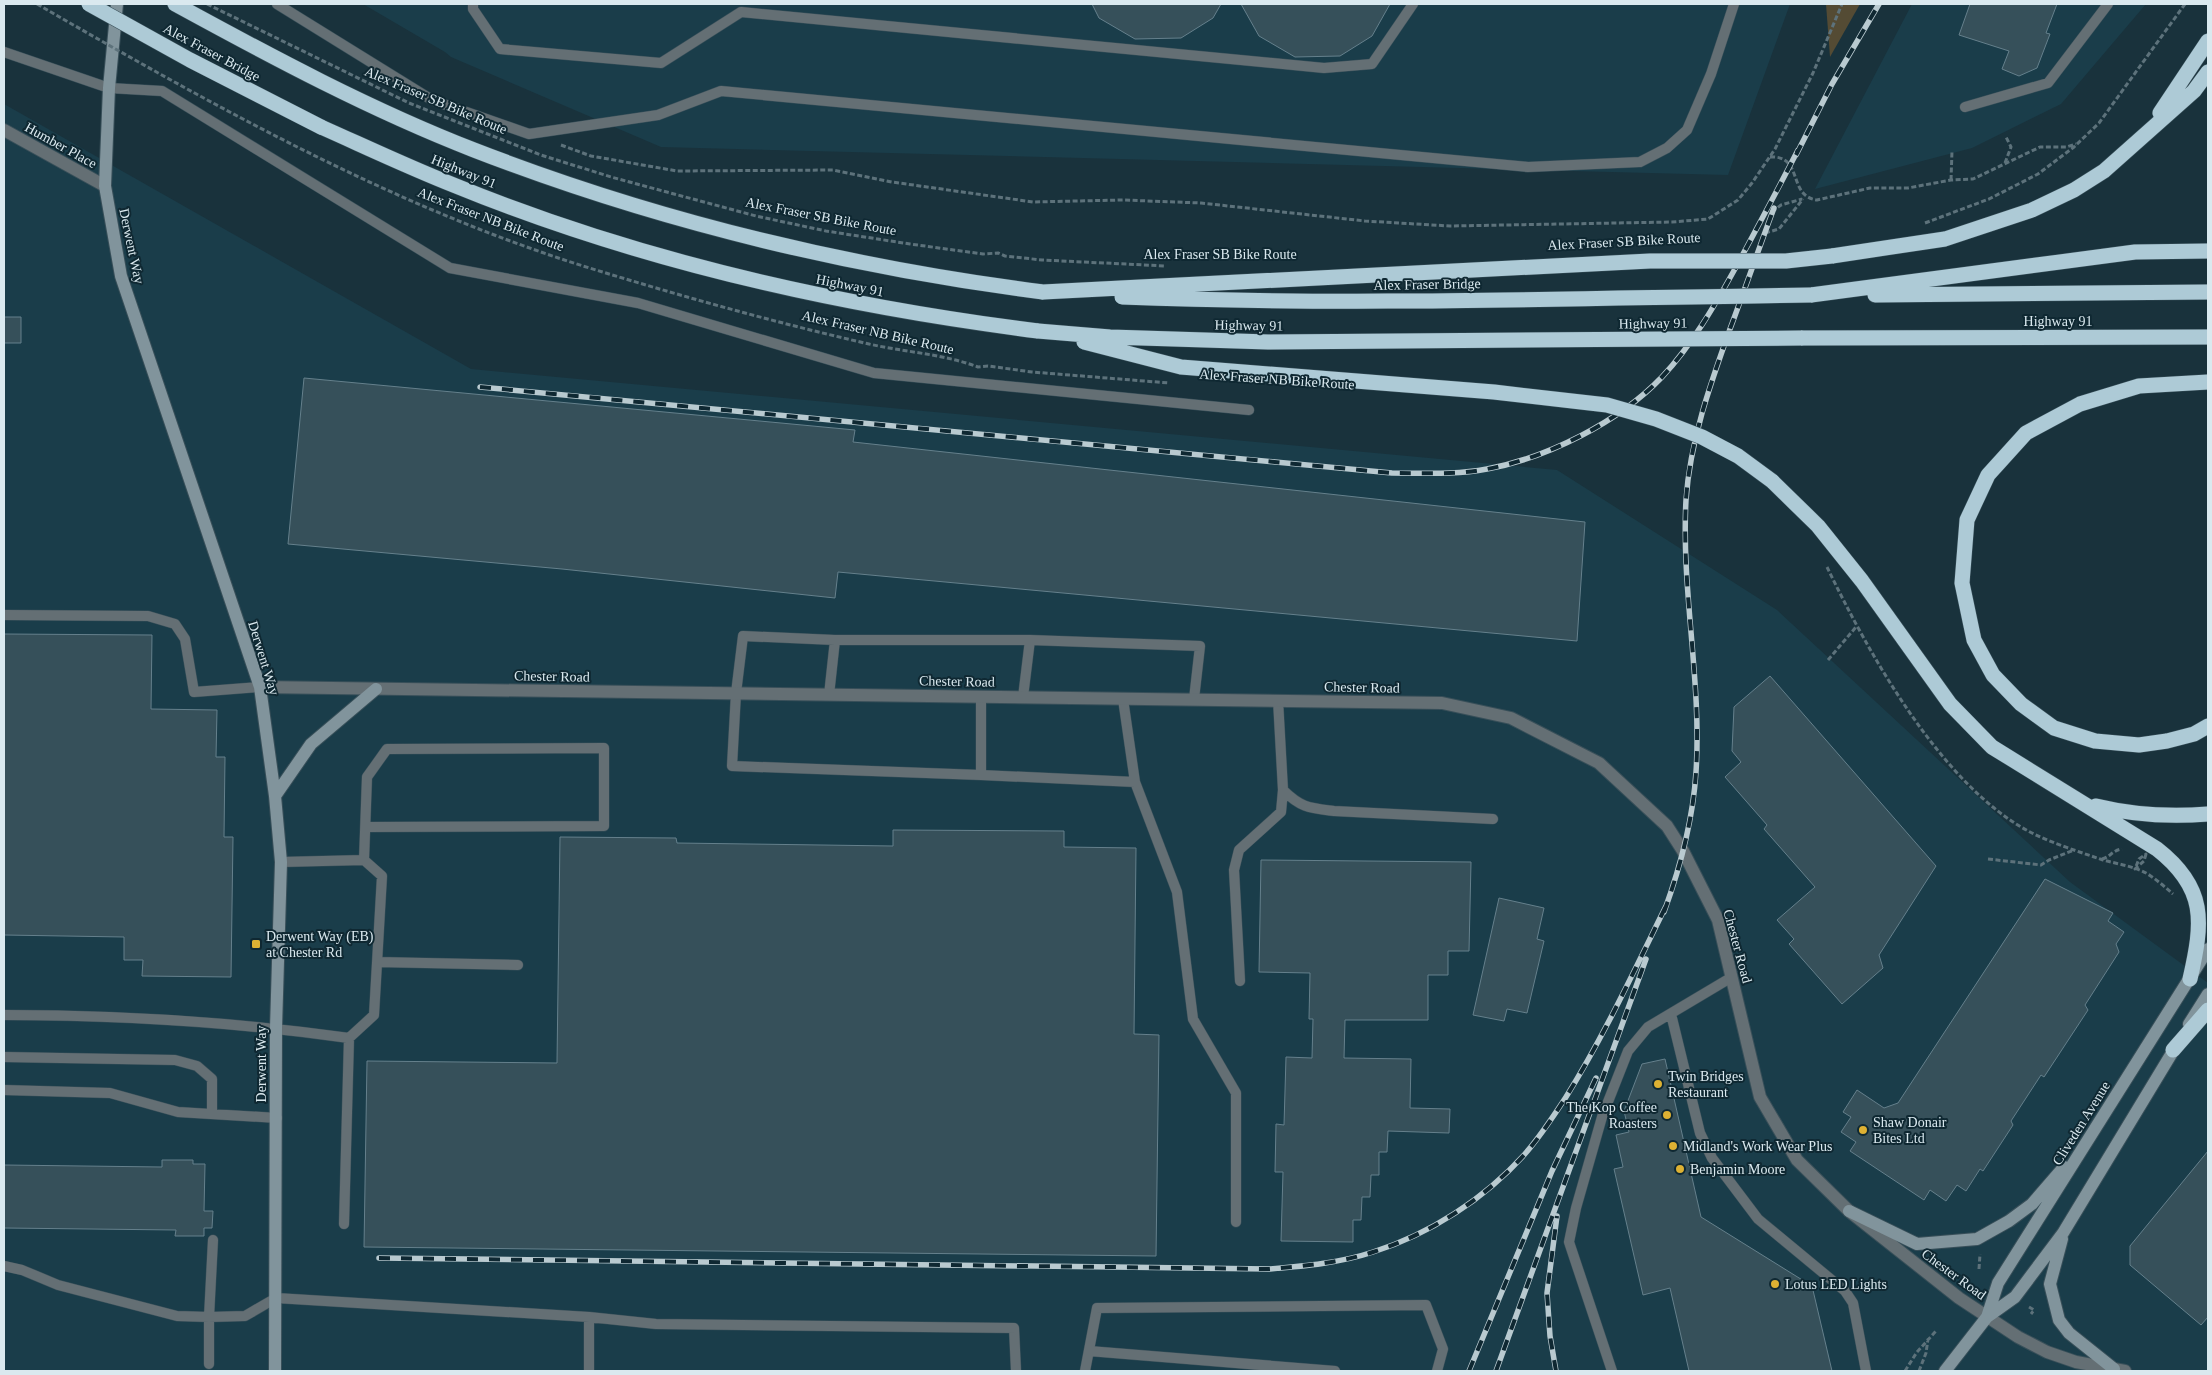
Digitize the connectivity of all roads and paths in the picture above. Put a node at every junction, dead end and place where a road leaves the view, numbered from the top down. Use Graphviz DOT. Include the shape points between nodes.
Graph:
graph roads {
  1 [pos="37,4"];
  2 [pos="89,4"];
  3 [pos="117,4"];
  4 [pos="175,4"];
  5 [pos="207,4"];
  6 [pos="276,4"];
  7 [pos="473,4"];
  8 [pos="1413,4"];
  9 [pos="1734,4"];
  10 [pos="1842,4"];
  11 [pos="2108,4"];
  12 [pos="2184,4"];
  13 [pos="2208,41"];
  14 [pos="4,52"];
  15 [pos="2208,72"];
  16 [pos="109,88"];
  17 [pos="338,88"];
  18 [pos="1965,107"];
  19 [pos="321,127"];
  20 [pos="4,130"];
  21 [pos="529,134"];
  22 [pos="2006,137"];
  23 [pos="2142,139"];
  24 [pos="2079,143"];
  25 [pos="1952,151"];
  26 [pos="1770,157"];
  27 [pos="2005,164"];
  28 [pos="1951,180"];
  29 [pos="105,186"];
  30 [pos="1803,199"];
  31 [pos="1810,199"];
  32 [pos="1772,212"];
  33 [pos="1923,223"];
  34 [pos="1765,233"];
  35 [pos="2208,251"];
  36 [pos="1168,266"];
  37 [pos="1043,292"];
  38 [pos="2208,292"];
  39 [pos="1811,295"];
  40 [pos="1038,331"];
  41 [pos="2208,337"];
  42 [pos="2208,382"];
  43 [pos="1174,384"];
  44 [pos="1249,410"];
  45 [pos="4,615"];
  46 [pos="1856,627"];
  47 [pos="835,640"];
  48 [pos="1030,640"];
  49 [pos="1828,660"];
  50 [pos="260,687"];
  51 [pos="376,689"];
  52 [pos="736,693"];
  53 [pos="829,695"];
  54 [pos="981,697"];
  55 [pos="1023,697"];
  56 [pos="1123,698"];
  57 [pos="1194,699"];
  58 [pos="1278,700"];
  59 [pos="2208,726"];
  60 [pos="981,775"];
  61 [pos="1135,782"];
  62 [pos="1284,790"];
  63 [pos="276,796"];
  64 [pos="2082,802"];
  65 [pos="2208,814"];
  66 [pos="1493,819"];
  67 [pos="366,827"];
  68 [pos="2127,848"];
  69 [pos="2074,850"];
  70 [pos="1988,859"];
  71 [pos="364,860"];
  72 [pos="2102,860"];
  73 [pos="281,862"];
  74 [pos="2208,949"];
  75 [pos="377,962"];
  76 [pos="518,965"];
  77 [pos="1732,977"];
  78 [pos="2190,979"];
  79 [pos="1240,981"];
  80 [pos="2208,994"];
  81 [pos="2208,1010"];
  82 [pos="1671,1014"];
  83 [pos="4,1015"];
  84 [pos="276,1028"];
  85 [pos="350,1038"];
  86 [pos="2173,1050"];
  87 [pos="4,1057"];
  88 [pos="4,1090"];
  89 [pos="212,1114"];
  90 [pos="277,1118"];
  91 [pos="2092,1135"];
  92 [pos="1849,1211"];
  93 [pos="1236,1222"];
  94 [pos="344,1224"];
  95 [pos="2063,1233"];
  96 [pos="213,1240"];
  97 [pos="1980,1248"];
  98 [pos="4,1266"];
  99 [pos="1984,1272"];
  100 [pos="276,1298"];
  101 [pos="2029,1306"];
  102 [pos="2031,1314"];
  103 [pos="209,1317"];
  104 [pos="589,1317"];
  105 [pos="1987,1317"];
  106 [pos="1936,1331"];
  107 [pos="1928,1339"];
  108 [pos="1089,1351"];
  109 [pos="209,1364"];
  110 [pos="2119,1370"];
  111 [pos="275,1371"];
  112 [pos="589,1371"];
  113 [pos="1016,1371"];
  114 [pos="1085,1371"];
  115 [pos="1335,1371"];
  116 [pos="1436,1371"];
  117 [pos="1612,1371"];
  118 [pos="1866,1371"];
  119 [pos="1905,1371"];
  120 [pos="1919,1371"];
  121 [pos="1945,1371"];
  1 -- 43 [label="path, Alex Fraser NB Bike Route, bridge" via="330,164 453,218 580,265 750,314 868,344 978,367"];
  2 -- 19 [label="highway, Alex Fraser Bridge, bridge"];
  3 -- 16 [label="street, Derwent Way"];
  4 -- 17 [label="highway, Alex Fraser Bridge"];
  5 -- 36 [label="path, Alex Fraser SB Bike Route, bridge" via="409,103 541,155 620,180 826,231 983,254"];
  6 -- 21 [label="lane" via="432,100"];
  7 -- 8 [label="lane" via="473,9 500,50 660,63 741,12 1324,68 1372,64"];
  9 -- 21 [label="lane" via="1711,74 1687,130 1667,148 1640,162 1528,167 721,91 658,115"];
  10 -- 26 [label="path" via="1814,73"];
  11 -- 18 [label="lane" via="2048,83"];
  12 -- 24 [label="path" via="2099,123"];
  13 -- 23 [label="highway"];
  14 -- 16 [label="lane"];
  15 -- 23 [label="highway" via="2194,92"];
  16 -- 29 [label="street, Derwent Way"];
  16 -- 44 [label="lane" via="162,91 450,268 638,303 874,372"];
  17 -- 37 [label="highway, Highway 91" via="472,149 572,186 682,220 901,271"];
  19 -- 40 [label="highway, Highway 91" via="457,187 670,258 864,304"];
  20 -- 29 [label="street, Humber Place"];
  21 -- 26 [label="path" via="591,156 677,171 833,170 892,182 1033,202 1123,200 1202,203 1366,222 1450,226 1708,219 1738,200"];
  22 -- 27 [label="path" via="2011,147"];
  23 -- 37 [label="highway, bridge" via="2104,171 2032,210 1945,239 1832,256 1786,261 1650,261"];
  24 -- 27 [label="path" via="2066,147 2040,147"];
  24 -- 33 [label="path" via="2038,174 1989,199"];
  25 -- 28 [label="path"];
  26 -- 31 [label="path" via="1778,156 1791,165 1802,194"];
  27 -- 28 [label="path" via="1974,179"];
  28 -- 31 [label="path" via="1908,188 1870,188 1832,198"];
  29 -- 50 [label="street, Derwent Way" via="120,276"];
  30 -- 31 [label="path"];
  30 -- 32 [label="path" via="1781,205"];
  30 -- 34 [label="path" via="1779,229"];
  35 -- 39 [label="highway" via="2135,252"];
  37 -- 39 [label="highway, Alex Fraser Bridge, bridge" via="1269,301"];
  38 -- 39 [label="highway, Highway 91"];
  40 -- 41 [label="highway, Highway 91, bridge" via="1110,337 1268,342"];
  40 -- 64 [label="highway, bridge" via="1182,367 1607,405 1702,437 1738,456 1772,481 1818,526 1862,581 1950,704 1992,747"];
  42 -- 59 [label="highway" via="2139,386 2080,404 2026,433 1988,475 1967,520 1962,583 1974,640 1992,675 2021,704 2054,728 2095,741 2139,745 2194,734"];
  45 -- 50 [label="lane" via="148,616 175,624 185,640 194,692"];
  46 -- 49 [label="path"];
  47 -- 48 [label="lane"];
  47 -- 52 [label="lane" via="743,636"];
  47 -- 53 [label="lane"];
  48 -- 55 [label="lane"];
  48 -- 57 [label="lane" via="1200,646"];
  50 -- 51 [label="street, Chester Road"];
  50 -- 63 [label="street, Derwent Way"];
  51 -- 52 [label="street, Chester Road"];
  51 -- 63 [label="street" via="312,744"];
  52 -- 53 [label="street, Chester Road"];
  52 -- 60 [label="lane" via="732,766"];
  53 -- 54 [label="street, Chester Road"];
  54 -- 55 [label="street, Chester Road"];
  54 -- 60 [label="lane"];
  55 -- 56 [label="street, Chester Road"];
  56 -- 57 [label="street, Chester Road"];
  56 -- 61 [label="lane"];
  57 -- 58 [label="street, Chester Road"];
  58 -- 62 [label="lane"];
  58 -- 77 [label="street, Chester Road" via="1442,702 1511,718 1600,764 1666,826 1683,850 1718,920"];
  60 -- 61 [label="lane"];
  61 -- 93 [label="lane" via="1176,892 1193,1019 1236,1093"];
  62 -- 66 [label="lane" via="1296,803 1321,810"];
  62 -- 79 [label="lane" via="1281,812 1239,850 1236,858"];
  63 -- 73 [label="street, Derwent Way"];
  64 -- 65 [label="highway" via="2120,812 2176,817"];
  64 -- 78 [label="highway" via="2157,849 2186,876 2198,912 2198,944"];
  67 -- 67 [label="lane" via="368,777 387,749 604,748 604,826"];
  67 -- 71 [label="lane"];
  68 -- 72 [label="path" via="2114,851"];
  69 -- 70 [label="path" via="2041,865"];
  71 -- 73 [label="lane"];
  71 -- 75 [label="lane" via="382,876"];
  73 -- 84 [label="street, Derwent Way"];
  74 -- 78 [label="street, Cliveden Avenue"];
  75 -- 76 [label="lane"];
  75 -- 85 [label="lane" via="374,1015"];
  77 -- 82 [label="lane"];
  77 -- 92 [label="street, Chester Road" via="1760,1097 1798,1160"];
  78 -- 91 [label="street, Cliveden Avenue"];
  80 -- 86 [label="street, Cliveden Avenue"];
  81 -- 86 [label="highway"];
  82 -- 117 [label="lane" via="1648,1027 1628,1051 1602,1117 1569,1242"];
  82 -- 118 [label="lane" via="1700,1133 1712,1158 1758,1219 1845,1291 1853,1303"];
  83 -- 84 [label="lane" via="161,1019"];
  84 -- 85 [label="lane"];
  84 -- 90 [label="street, Derwent Way"];
  85 -- 94 [label="lane"];
  86 -- 95 [label="street, Cliveden Avenue"];
  87 -- 89 [label="lane" via="175,1060 196,1066 212,1079"];
  88 -- 89 [label="lane" via="110,1093 178,1112"];
  89 -- 90 [label="lane"];
  90 -- 100 [label="street, Derwent Way"];
  91 -- 92 [label="street" via="2032,1204 1977,1239 1917,1244"];
  91 -- 105 [label="street, Cliveden Avenue" via="1998,1283"];
  92 -- 105 [label="street, Chester Road"];
  95 -- 105 [label="street, Cliveden Avenue" via="2015,1297"];
  95 -- 110 [label="street" via="2050,1284 2059,1320 2069,1333"];
  96 -- 103 [label="lane"];
  97 -- 99 [label="path" via="1978,1270"];
  98 -- 103 [label="lane" via="58,1285 177,1316"];
  100 -- 103 [label="lane" via="245,1316"];
  100 -- 104 [label="lane"];
  100 -- 111 [label="street, Derwent Way"];
  101 -- 102 [label="path" via="2034,1310"];
  103 -- 109 [label="lane"];
  104 -- 112 [label="lane"];
  104 -- 113 [label="lane" via="656,1324 1014,1328"];
  105 -- 110 [label="street, Chester Road" via="2047,1352 2076,1362"];
  105 -- 121 [label="street, Cliveden Avenue"];
  106 -- 107 [label="path"];
  107 -- 119 [label="path"];
  107 -- 120 [label="path"];
  108 -- 114 [label="lane"];
  108 -- 115 [label="lane"];
  108 -- 116 [label="lane" via="1097,1308 1426,1305 1443,1349"];
}
